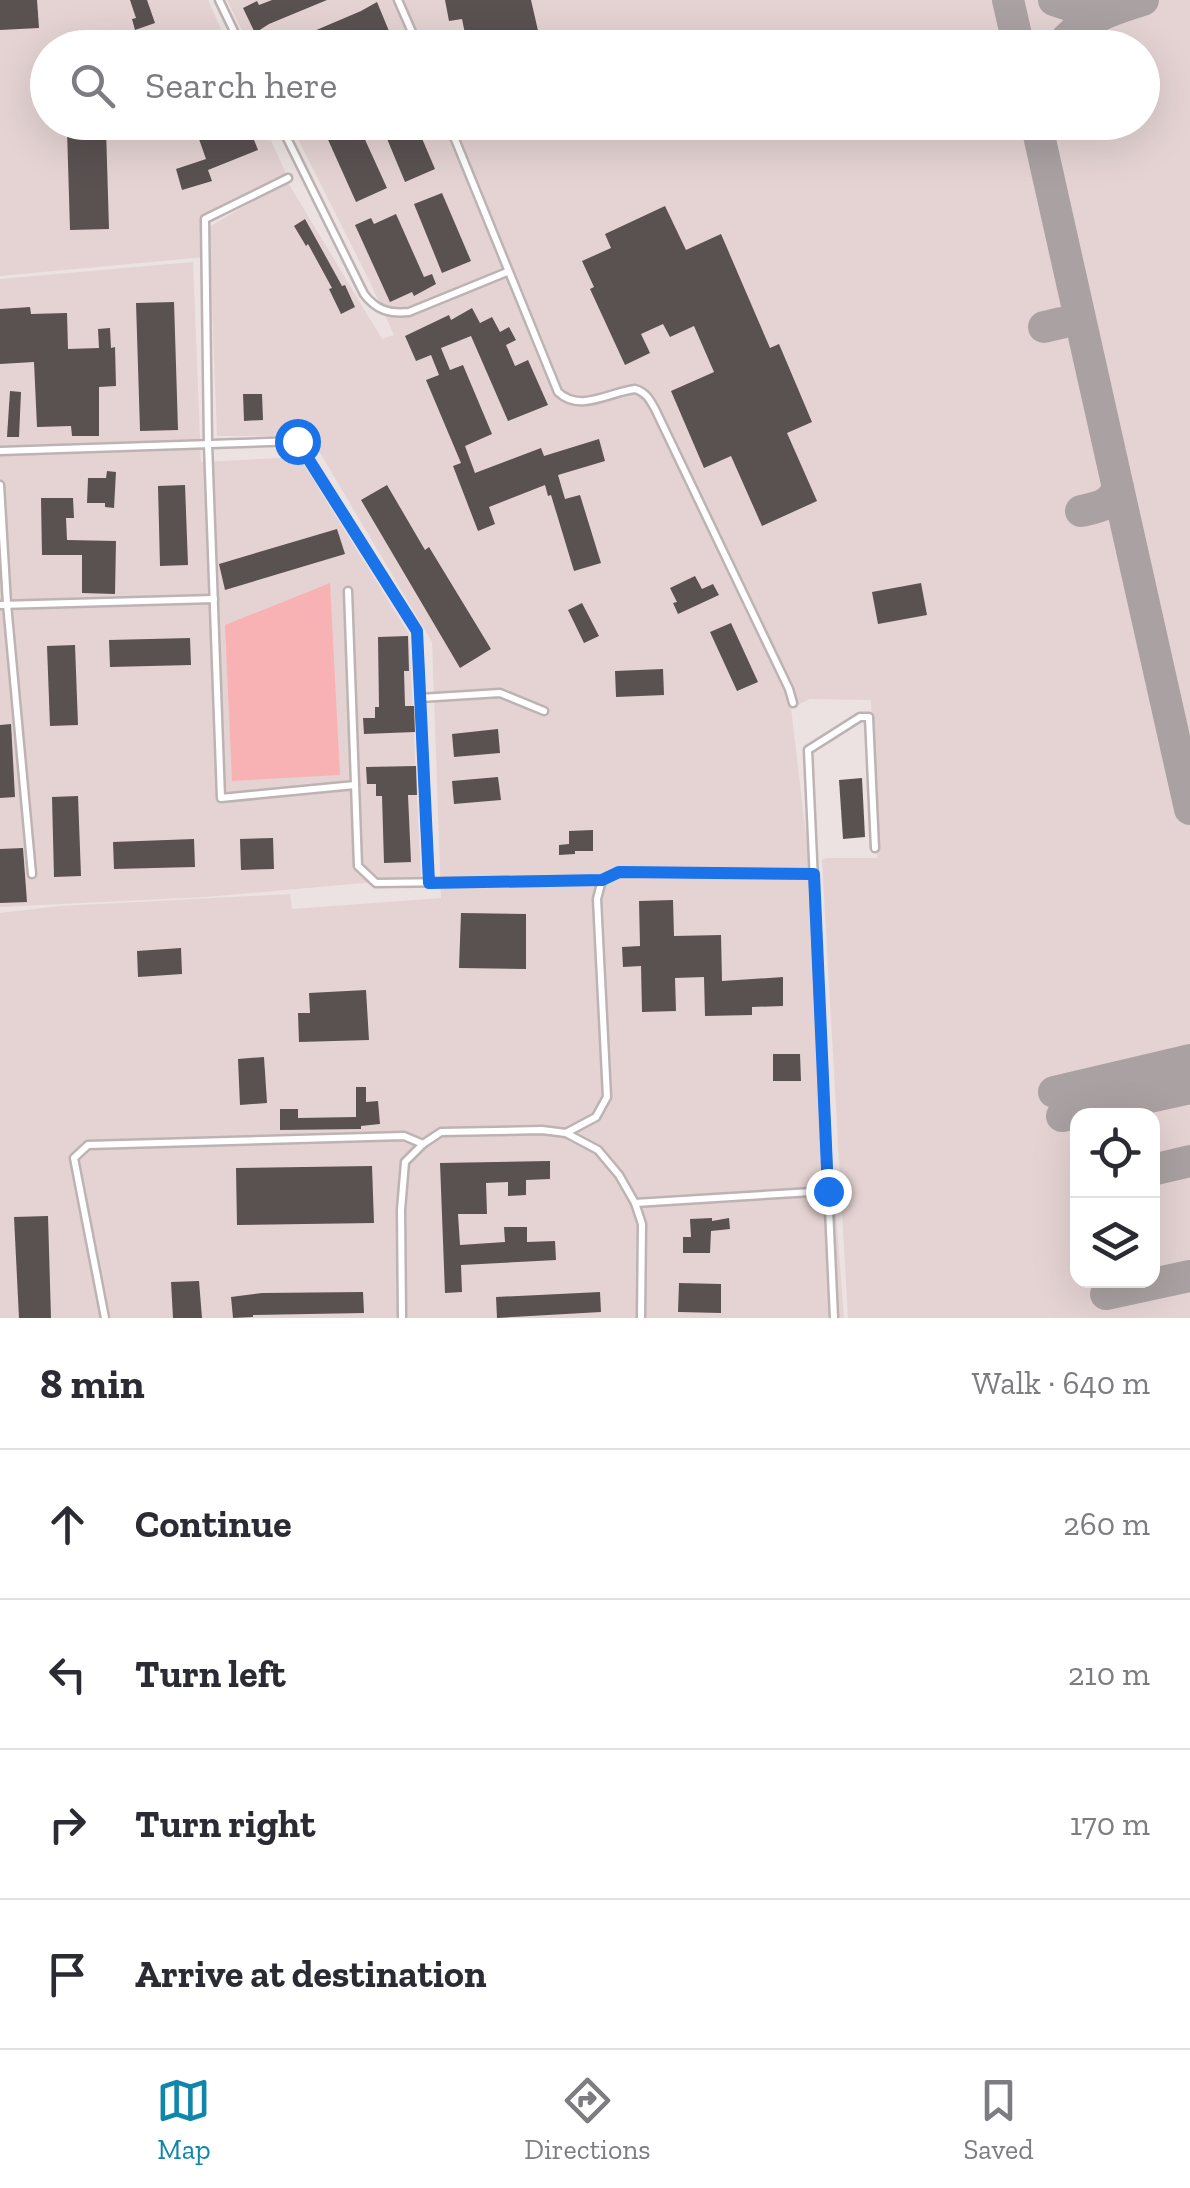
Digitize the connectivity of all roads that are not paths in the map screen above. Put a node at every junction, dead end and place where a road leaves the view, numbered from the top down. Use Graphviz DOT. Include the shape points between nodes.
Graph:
graph roads {
  1 [pos="219,0"];
  2 [pos="398,0"];
  3 [pos="233,30"];
  4 [pos="411,30"];
  5 [pos="288,140"];
  6 [pos="455,140"];
  7 [pos="288,178"];
  8 [pos="507,272"];
  9 [pos="208,444"];
  10 [pos="0,452"];
  11 [pos="0,485"];
  12 [pos="348,591"];
  13 [pos="214,599"];
  14 [pos="3,604"];
  15 [pos="420,698"];
  16 [pos="793,703"];
  17 [pos="544,711"];
  18 [pos="355,785"];
  19 [pos="875,848"];
  20 [pos="32,874"];
  21 [pos="814,874"];
  22 [pos="602,880"];
  23 [pos="429,883"];
  24 [pos="566,1133"];
  25 [pos="422,1144"];
  26 [pos="828,1191"];
  27 [pos="636,1203"];
  28 [pos="105,1318"];
  29 [pos="402,1318"];
  30 [pos="641,1318"];
  31 [pos="834,1318"];
  1 -- 3 [label="lane"];
  2 -- 4 [label="lane"];
  5 -- 8 [label="lane" via="371,304 393,314 408,312"];
  6 -- 8 [label="lane"];
  7 -- 9 [label="lane" via="205,220"];
  8 -- 16 [label="lane" via="566,400 635,389 656,408"];
  9 -- 10 [label="lane"];
  9 -- 13 [label="lane"];
  9 -- 15 [label="lane" via="297,441 417,631"];
  11 -- 14 [label="lane"];
  12 -- 18 [label="lane"];
  13 -- 14 [label="lane"];
  13 -- 18 [label="lane" via="221,798"];
  14 -- 20 [label="lane"];
  15 -- 17 [label="lane" via="500,693"];
  15 -- 23 [label="lane"];
  18 -- 23 [label="lane" via="358,866 376,883"];
  19 -- 21 [label="lane" via="869,716 860,716 808,750"];
  21 -- 22 [label="lane" via="619,872"];
  21 -- 26 [label="lane"];
  22 -- 23 [label="lane"];
  22 -- 24 [label="lane" via="597,900 607,1096 596,1117"];
  24 -- 25 [label="lane" via="441,1132"];
  24 -- 27 [label="lane" via="598,1150"];
  25 -- 28 [label="lane" via="404,1136 88,1145 74,1158"];
  25 -- 29 [label="lane" via="405,1162"];
  26 -- 27 [label="lane"];
  26 -- 31 [label="lane"];
  27 -- 30 [label="lane" via="642,1224"];
}
